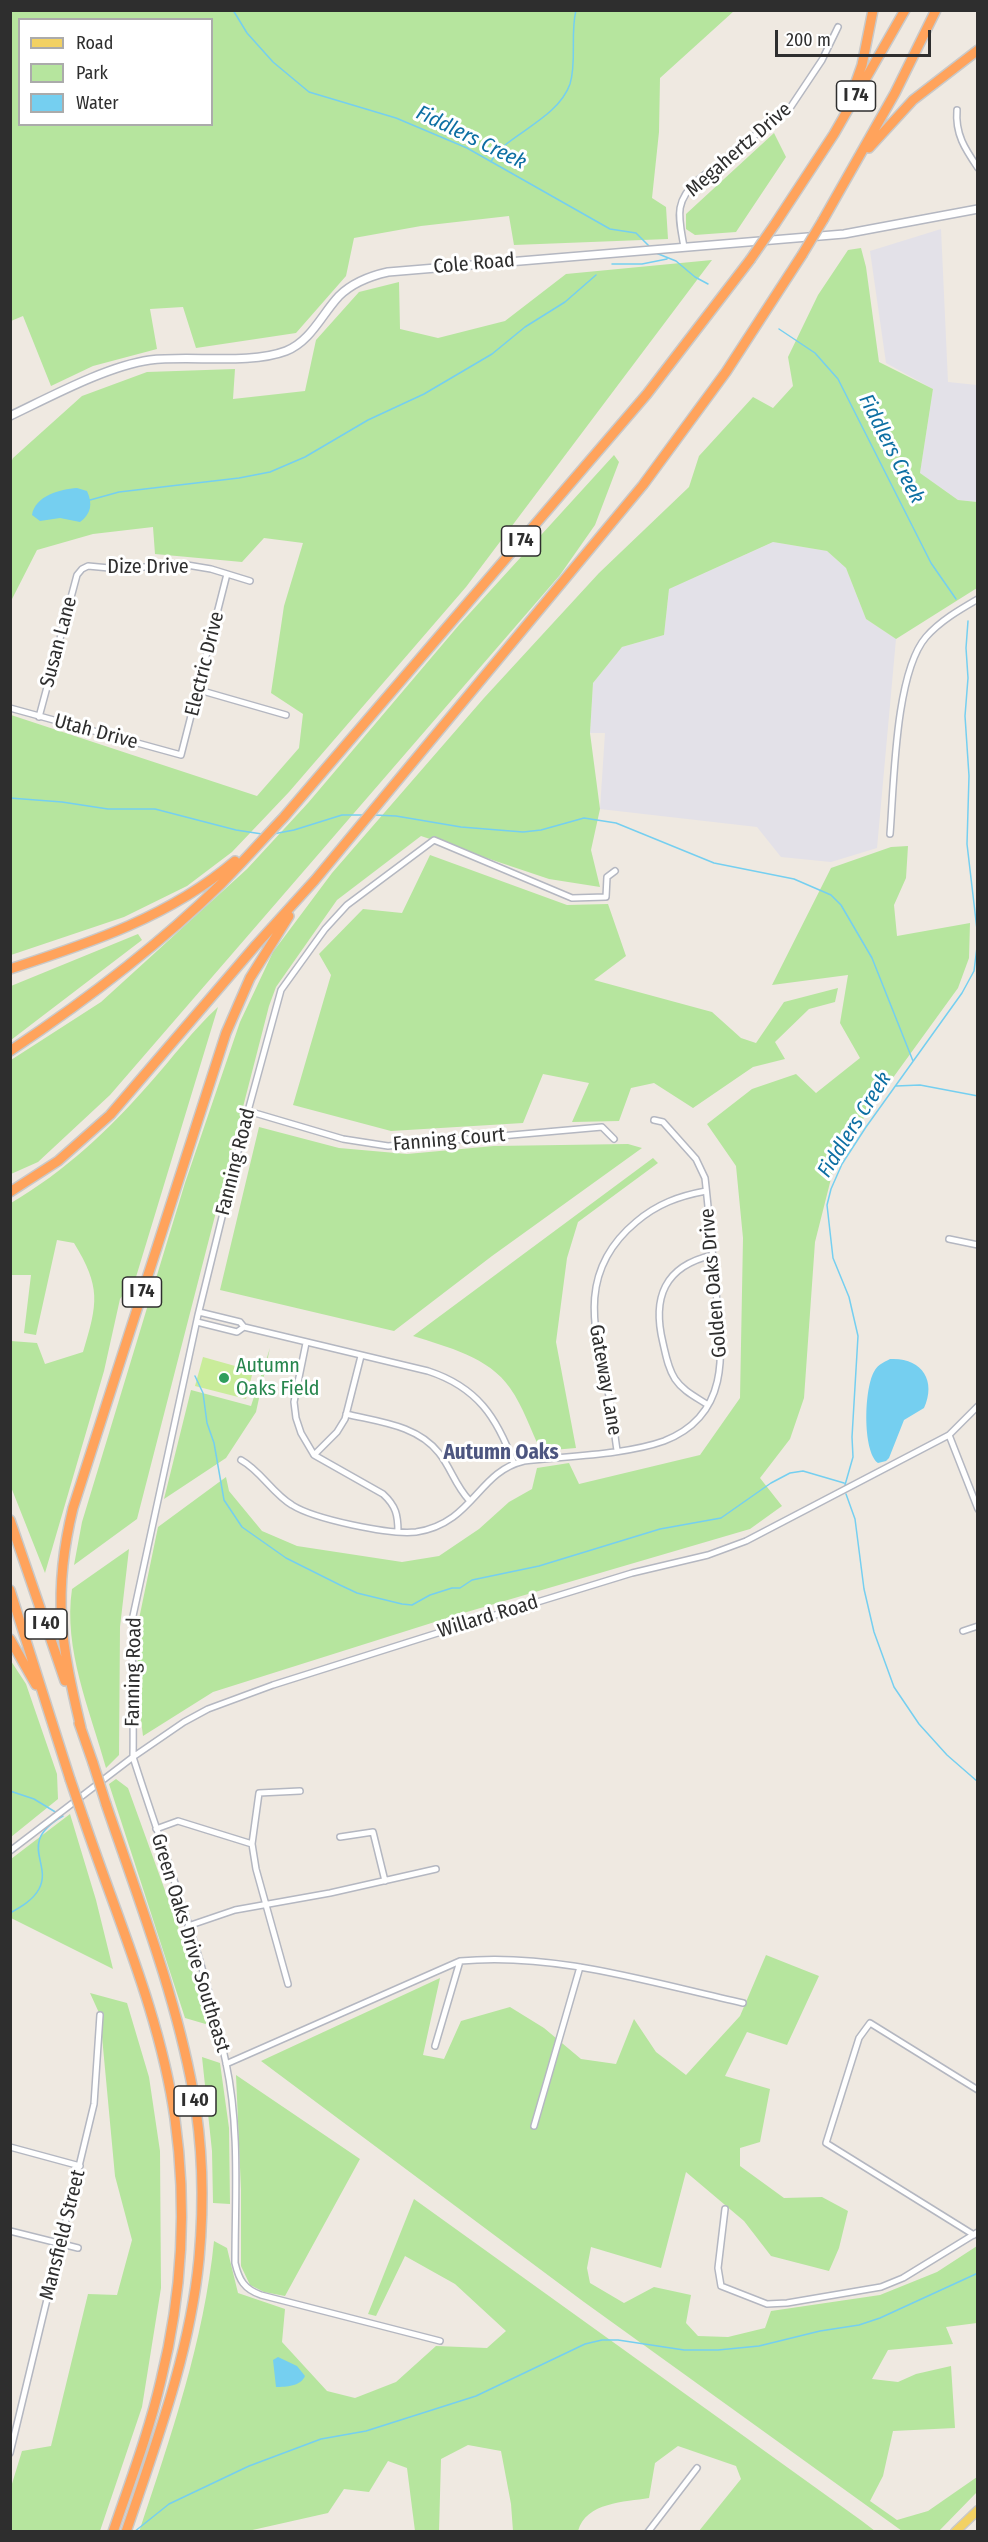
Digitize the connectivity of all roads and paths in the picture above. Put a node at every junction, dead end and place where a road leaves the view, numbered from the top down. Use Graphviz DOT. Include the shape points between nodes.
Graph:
graph roads {
  1 [pos="873,10"];
  2 [pos="905,10"];
  3 [pos="936,10"];
  4 [pos="838,27"];
  5 [pos="978,50"];
  6 [pos="957,110"];
  7 [pos="858,161"];
  8 [pos="978,168"];
  9 [pos="805,180"];
  10 [pos="978,209"];
  11 [pos="684,247"];
  12 [pos="10,416"];
  13 [pos="82,569"];
  14 [pos="227,574"];
  15 [pos="249,581"];
  16 [pos="978,599"];
  17 [pos="199,690"];
  18 [pos="10,708"];
  19 [pos="286,715"];
  20 [pos="39,717"];
  21 [pos="181,755"];
  22 [pos="284,817"];
  23 [pos="890,834"];
  24 [pos="615,871"];
  25 [pos="315,880"];
  26 [pos="10,969"];
  27 [pos="10,1051"];
  28 [pos="248,1111"];
  29 [pos="654,1120"];
  30 [pos="614,1139"];
  31 [pos="706,1191"];
  32 [pos="10,1192"];
  33 [pos="950,1239"];
  34 [pos="978,1245"];
  35 [pos="713,1255"];
  36 [pos="199,1312"];
  37 [pos="197,1322"];
  38 [pos="244,1327"];
  39 [pos="306,1343"];
  40 [pos="361,1356"];
  41 [pos="708,1405"];
  42 [pos="978,1406"];
  43 [pos="346,1414"];
  44 [pos="949,1435"];
  45 [pos="617,1450"];
  46 [pos="314,1455"];
  47 [pos="241,1460"];
  48 [pos="514,1464"];
  49 [pos="469,1500"];
  50 [pos="978,1509"];
  51 [pos="10,1520"];
  52 [pos="398,1532"];
  53 [pos="10,1590"];
  54 [pos="978,1626"];
  55 [pos="963,1631"];
  56 [pos="10,1639"];
  57 [pos="45,1703"];
  58 [pos="81,1728"];
  59 [pos="133,1757"];
  60 [pos="300,1791"];
  61 [pos="156,1829"];
  62 [pos="340,1837"];
  63 [pos="252,1844"];
  64 [pos="10,1851"];
  65 [pos="436,1869"];
  66 [pos="386,1881"];
  67 [pos="267,1904"];
  68 [pos="188,1926"];
  69 [pos="460,1961"];
  70 [pos="580,1967"];
  71 [pos="288,1984"];
  72 [pos="743,2003"];
  73 [pos="100,2015"];
  74 [pos="435,2046"];
  75 [pos="226,2064"];
  76 [pos="978,2090"];
  77 [pos="534,2126"];
  78 [pos="10,2147"];
  79 [pos="80,2166"];
  80 [pos="725,2209"];
  81 [pos="10,2231"];
  82 [pos="976,2234"];
  83 [pos="60,2244"];
  84 [pos="78,2248"];
  85 [pos="440,2342"];
  86 [pos="11,2449"];
  87 [pos="697,2468"];
  88 [pos="978,2510"];
  89 [pos="114,2532"];
  90 [pos="126,2532"];
  91 [pos="648,2532"];
  92 [pos="955,2532"];
  1 -- 9 [label="highway" via="852,94"];
  2 -- 9 [label="highway, I 74"];
  3 -- 7 [label="highway, I 74"];
  4 -- 11 [label="street, Megahertz Drive" via="790,108 685,194 679,212"];
  5 -- 7 [label="highway" via="913,99"];
  6 -- 8 [label="street" via="961,142"];
  7 -- 25 [label="highway, I 74, bridge" via="726,372 643,485"];
  9 -- 22 [label="highway, I 74, bridge" via="750,260 647,394"];
  10 -- 11 [label="street, Cole Road" via="844,234"];
  11 -- 12 [label="street, Cole Road" via="376,274 341,294 320,323 284,352 140,362"];
  13 -- 14 [label="street, Dize Drive" via="181,564"];
  13 -- 20 [label="street, Susan Lane" via="77,575"];
  14 -- 15 [label="street, Dize Drive"];
  14 -- 17 [label="street, Electric Drive"];
  16 -- 23 [label="street" via="943,621 925,637 915,653 902,697"];
  17 -- 19 [label="street"];
  17 -- 21 [label="street, Electric Drive"];
  18 -- 20 [label="street, Utah Drive"];
  20 -- 21 [label="street, Utah Drive"];
  22 -- 26 [label="highway" via="221,873 179,900 111,934"];
  22 -- 27 [label="highway, I 74" via="222,883 145,952"];
  24 -- 28 [label="street, Fanning Road" via="607,877 606,897 572,898 434,840 347,905 281,990"];
  25 -- 32 [label="highway" via="110,1115 58,1161"];
  25 -- 58 [label="highway, I 74" via="263,955 226,1033 73,1508 62,1564 60,1612"];
  28 -- 30 [label="street, Fanning Court" via="343,1139 388,1146 602,1128"];
  28 -- 36 [label="street, Fanning Road"];
  29 -- 31 [label="street, Golden Oaks Drive" via="663,1122 696,1159 703,1171"];
  31 -- 35 [label="street, Golden Oaks Drive"];
  31 -- 45 [label="street, Gateway Lane" via="678,1197 644,1216 615,1242 597,1277 593,1303 595,1334"];
  33 -- 34 [label="street"];
  35 -- 41 [label="street, Golden Oaks Drive" via="722,1362 718,1384"];
  35 -- 41 [label="street" via="693,1261 674,1274 658,1310 672,1373 681,1386"];
  36 -- 37 [label="street, Fanning Road"];
  36 -- 38 [label="street" via="240,1322"];
  37 -- 38 [label="street" via="237,1332"];
  37 -- 59 [label="street, Fanning Road" via="134,1616"];
  38 -- 39 [label="street"];
  39 -- 40 [label="street"];
  39 -- 46 [label="street" via="294,1410"];
  40 -- 43 [label="street"];
  40 -- 48 [label="street" via="437,1374 468,1391 497,1424"];
  41 -- 45 [label="street, Golden Oaks Drive" via="676,1435 654,1444"];
  42 -- 44 [label="street, Willard Road"];
  43 -- 46 [label="street" via="337,1432"];
  43 -- 49 [label="street" via="414,1431 441,1455 457,1488"];
  44 -- 50 [label="street"];
  44 -- 59 [label="street, Willard Road" via="746,1541 238,1697 184,1722"];
  45 -- 48 [label="street, Golden Oaks Drive"];
  46 -- 52 [label="street" via="383,1494 394,1505"];
  47 -- 52 [label="street, Golden Oaks Drive" via="300,1510"];
  48 -- 49 [label="street, Golden Oaks Drive" via="496,1473"];
  49 -- 52 [label="street, Golden Oaks Drive" via="442,1525"];
  51 -- 58 [label="highway, I 40"];
  53 -- 57 [label="highway, I 40"];
  54 -- 55 [label="street"];
  56 -- 57 [label="highway"];
  57 -- 89 [label="highway, I 40, bridge" via="161,2054 174,2111 180,2172 179,2267 172,2330 148,2429"];
  58 -- 90 [label="highway, I 40, bridge" via="183,2041 200,2149 199,2261 178,2370"];
  59 -- 61 [label="street, Green Oaks Drive Southeast"];
  59 -- 64 [label="street, Willard Road"];
  60 -- 63 [label="street" via="259,1793"];
  61 -- 63 [label="street" via="178,1821"];
  61 -- 68 [label="street, Green Oaks Drive Southeast"];
  62 -- 66 [label="street" via="373,1832"];
  63 -- 67 [label="street"];
  65 -- 66 [label="street"];
  66 -- 67 [label="street"];
  67 -- 68 [label="street"];
  67 -- 71 [label="street"];
  68 -- 75 [label="street, Green Oaks Drive Southeast"];
  69 -- 70 [label="street" via="488,1958"];
  69 -- 74 [label="street"];
  69 -- 75 [label="street"];
  70 -- 72 [label="street"];
  70 -- 77 [label="street"];
  73 -- 79 [label="street, Mansfield Street" via="94,2104"];
  75 -- 85 [label="street, Green Oaks Drive Southeast" via="234,2116 235,2263 246,2288"];
  76 -- 82 [label="street" via="870,2023 859,2038 826,2143"];
  78 -- 79 [label="street"];
  79 -- 83 [label="street, Mansfield Street"];
  80 -- 82 [label="street" via="718,2268 721,2286 766,2304 880,2287 903,2278"];
  81 -- 83 [label="street"];
  83 -- 84 [label="street"];
  83 -- 86 [label="street, Mansfield Street"];
  87 -- 91 [label="street"];
  88 -- 92 [label="main road"];
}
